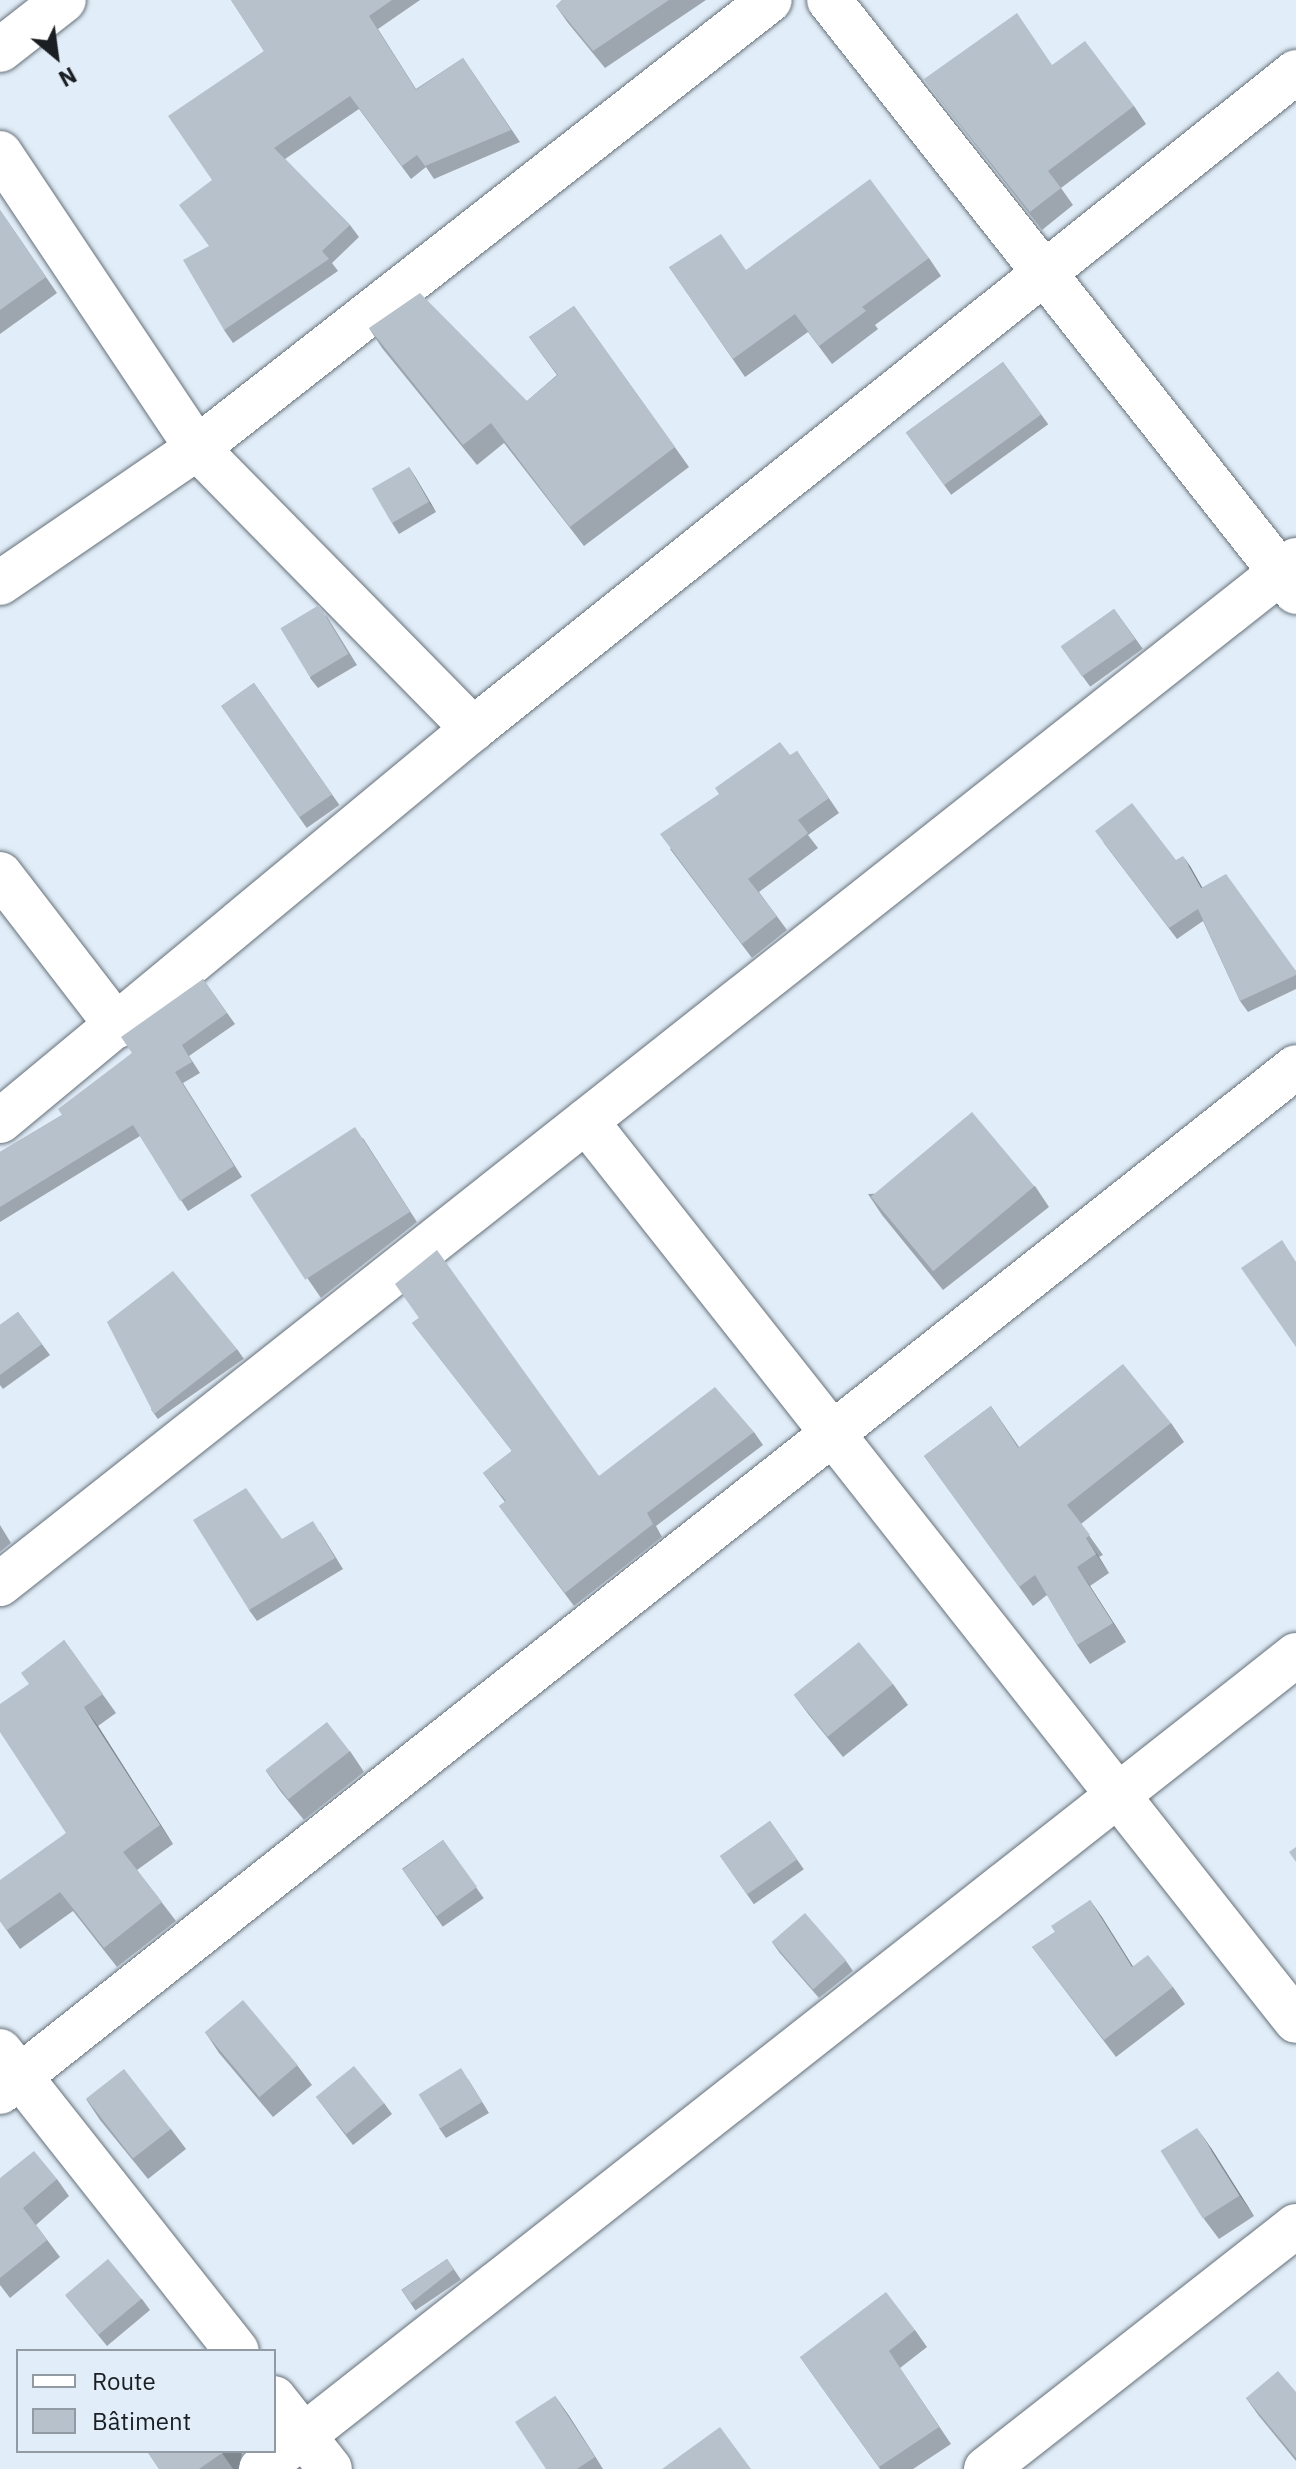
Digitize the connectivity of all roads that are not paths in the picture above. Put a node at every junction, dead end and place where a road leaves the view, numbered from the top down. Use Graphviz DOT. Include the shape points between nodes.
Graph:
graph roads {
  1 [pos="64,0"];
  2 [pos="770,0"];
  3 [pos="829,0"];
  4 [pos="0,50"];
  5 [pos="1296,72"];
  6 [pos="0,153"];
  7 [pos="1045,277"];
  8 [pos="197,448"];
  9 [pos="1291,575"];
  10 [pos="0,583"];
  11 [pos="473,729"];
  12 [pos="0,874"];
  13 [pos="117,1026"];
  14 [pos="1296,1067"];
  15 [pos="0,1121"];
  16 [pos="586,1121"];
  17 [pos="833,1434"];
  18 [pos="0,1584"];
  19 [pos="1296,1655"];
  20 [pos="1118,1795"];
  21 [pos="1296,2021"];
  22 [pos="7,2073"];
  23 [pos="1296,2226"];
  24 [pos="235,2349"];
  25 [pos="276,2401"];
  26 [pos="316,2452"];
  27 [pos="261,2469"];
  28 [pos="986,2469"];
  1 -- 4 [label="street"];
  2 -- 8 [label="street"];
  3 -- 7 [label="street"];
  5 -- 7 [label="street"];
  6 -- 8 [label="street"];
  7 -- 9 [label="street"];
  7 -- 11 [label="street"];
  8 -- 10 [label="street"];
  8 -- 11 [label="street"];
  9 -- 16 [label="street"];
  11 -- 13 [label="street"];
  12 -- 13 [label="street"];
  13 -- 15 [label="street"];
  14 -- 17 [label="street"];
  16 -- 17 [label="street"];
  16 -- 18 [label="street"];
  17 -- 20 [label="street"];
  17 -- 22 [label="street"];
  19 -- 20 [label="street"];
  20 -- 21 [label="street"];
  20 -- 26 [label="street"];
  22 -- 24 [label="street"];
  23 -- 28 [label="street"];
  25 -- 26 [label="street"];
  26 -- 27 [label="street"];
}
